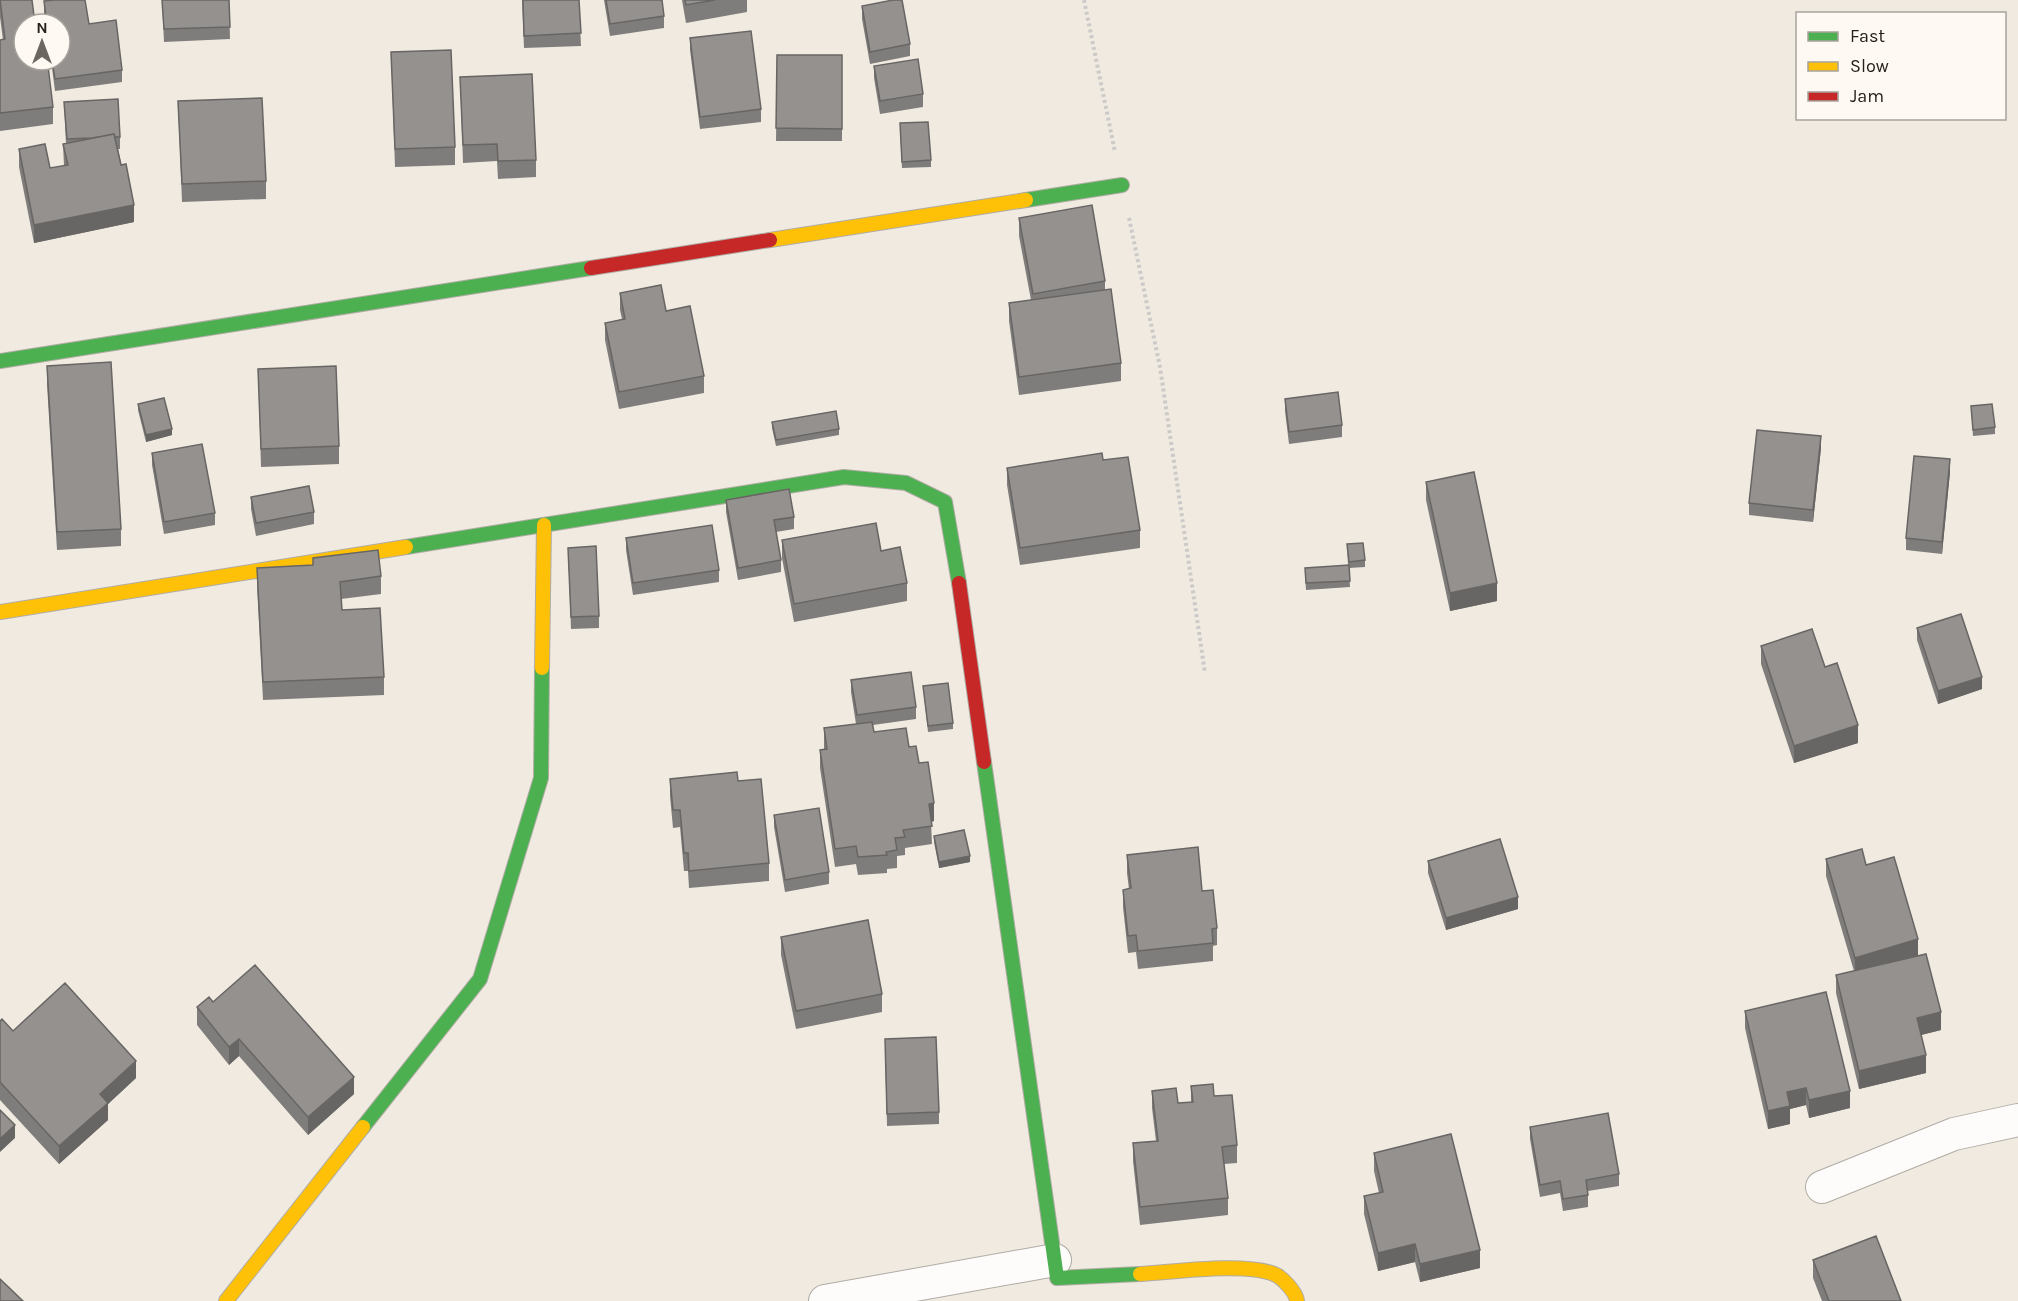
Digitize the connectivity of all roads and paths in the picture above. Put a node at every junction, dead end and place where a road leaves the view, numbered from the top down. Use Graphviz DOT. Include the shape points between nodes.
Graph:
graph roads {
  1 [pos="1084,0"];
  2 [pos="1122,185"];
  3 [pos="0,361"];
  4 [pos="544,525"];
  5 [pos="0,612"];
  6 [pos="1205,673"];
  7 [pos="2018,1120"];
  8 [pos="1822,1187"];
  9 [pos="1055,1260"];
  10 [pos="226,1301"];
  11 [pos="825,1301"];
  12 [pos="1297,1301"];
  1 -- 2 [label="path"];
  2 -- 3 [label="street"];
  2 -- 6 [label="path" via="1160,367"];
  4 -- 5 [label="street"];
  4 -- 9 [label="street" via="844,477 906,483 945,502"];
  4 -- 10 [label="street" via="541,778 480,979"];
  7 -- 8 [label="street" via="1954,1134"];
  9 -- 11 [label="street"];
  9 -- 12 [label="street" via="1057,1278 1248,1268 1276,1274"];
}
